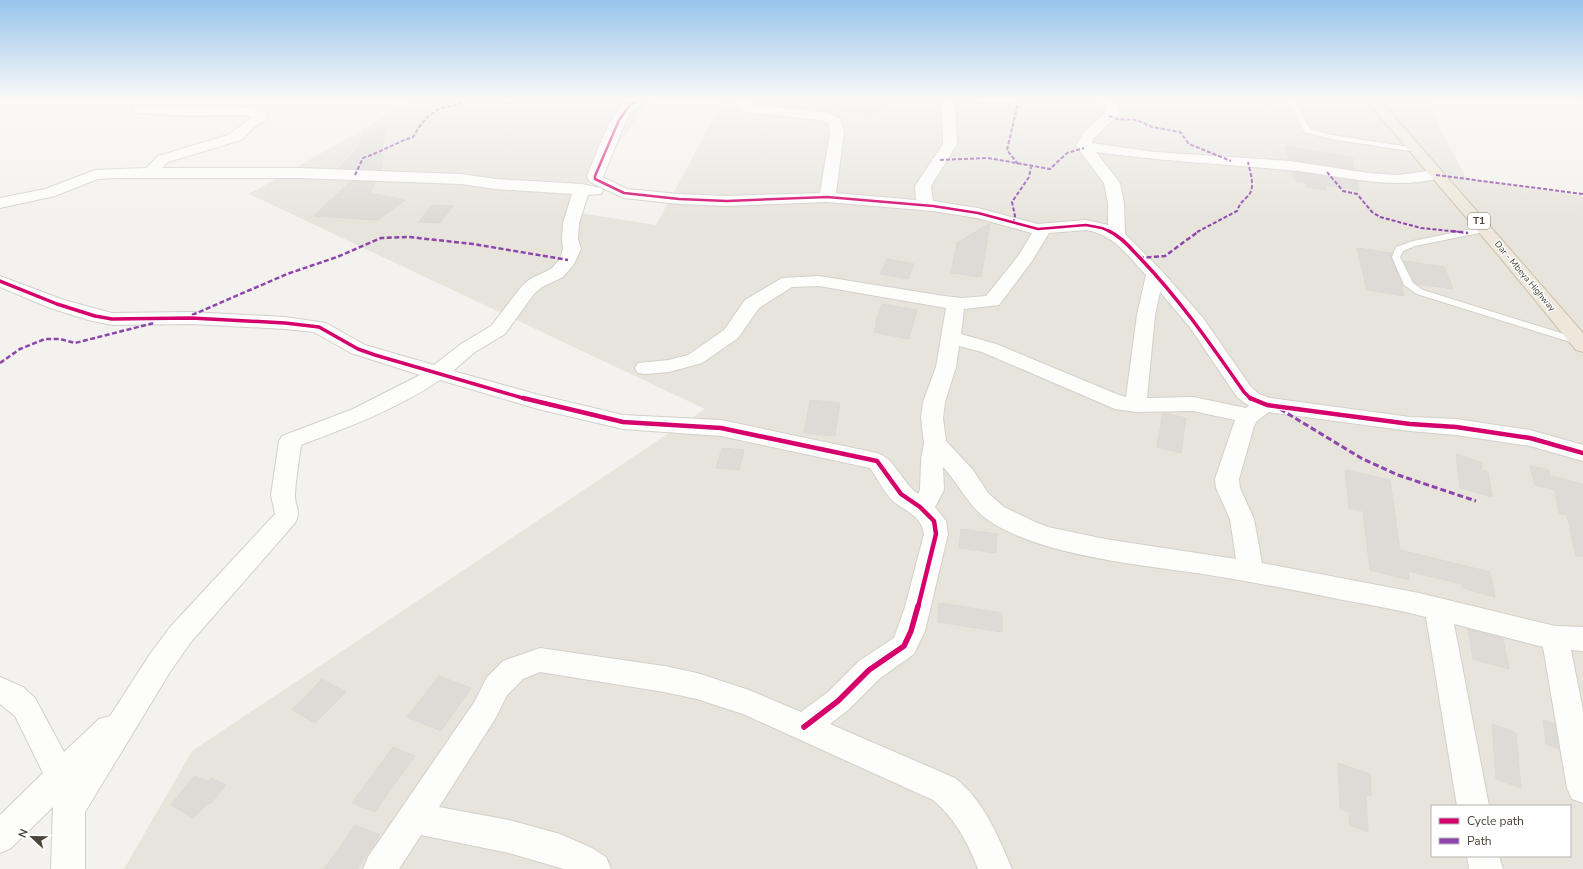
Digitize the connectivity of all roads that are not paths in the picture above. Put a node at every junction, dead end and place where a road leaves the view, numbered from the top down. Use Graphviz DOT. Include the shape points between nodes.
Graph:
graph roads {
  1 [pos="228,140"];
  2 [pos="610,140"];
  3 [pos="836,140"];
  4 [pos="950,140"];
  5 [pos="1086,140"];
  6 [pos="1353,140"];
  7 [pos="1407,140"];
  8 [pos="1082,146"];
  9 [pos="1416,150"];
  10 [pos="157,172"];
  11 [pos="1436,175"];
  12 [pos="582,190"];
  13 [pos="624,193"];
  14 [pos="827,197"];
  15 [pos="0,203"];
  16 [pos="925,206"];
  17 [pos="1043,229"];
  18 [pos="1486,229"];
  19 [pos="1117,235"];
  20 [pos="1155,274"];
  21 [pos="0,281"];
  22 [pos="956,303"];
  23 [pos="951,338"];
  24 [pos="1582,345"];
  25 [pos="645,368"];
  26 [pos="437,373"];
  27 [pos="1136,405"];
  28 [pos="1258,410"];
  29 [pos="935,444"];
  30 [pos="1583,453"];
  31 [pos="920,507"];
  32 [pos="1250,571"];
  33 [pos="1438,609"];
  34 [pos="1555,638"];
  35 [pos="1583,639"];
  36 [pos="0,690"];
  37 [pos="138,699"];
  38 [pos="804,727"];
  39 [pos="62,777"];
  40 [pos="1583,788"];
  41 [pos="1473,805"];
  42 [pos="69,808"];
  43 [pos="413,818"];
  44 [pos="0,838"];
  45 [pos="1483,857"];
  46 [pos="68,869"];
  47 [pos="380,869"];
  48 [pos="594,869"];
  49 [pos="995,869"];
  50 [pos="1486,869"];
  1 -- 10 [label="street" via="163,159 153,168"];
  2 -- 13 [label="street" via="594,176 603,184"];
  3 -- 14 [label="street"];
  4 -- 16 [label="street" via="950,144 923,186"];
  5 -- 8 [label="street"];
  6 -- 9 [label="lane"];
  7 -- 9 [label="highway, Dar - Mbeya Highway / T1"];
  8 -- 11 [label="street" via="1155,156 1290,166 1369,178 1398,180"];
  8 -- 19 [label="street" via="1112,183"];
  9 -- 11 [label="highway, Dar - Mbeya Highway / T1"];
  10 -- 12 [label="street" via="394,176"];
  10 -- 15 [label="street" via="103,174 49,193"];
  11 -- 18 [label="highway, Dar - Mbeya Highway / T1"];
  12 -- 13 [label="street"];
  12 -- 26 [label="street" via="571,223 571,253 565,265 557,273 528,290 498,330 468,348"];
  13 -- 14 [label="street" via="709,201"];
  14 -- 16 [label="street"];
  16 -- 17 [label="street" via="978,213 1024,227"];
  17 -- 19 [label="street" via="1095,226"];
  17 -- 22 [label="street" via="995,299 987,302"];
  18 -- 24 [label="highway, Dar - Mbeya Highway / T1"];
  18 -- 24 [label="lane" via="1399,249 1396,257 1409,285 1420,292"];
  19 -- 20 [label="street"];
  20 -- 27 [label="street" via="1146,315"];
  20 -- 28 [label="street" via="1196,322"];
  21 -- 26 [label="street" via="57,304 112,319 191,318 319,327 358,349"];
  22 -- 23 [label="street"];
  22 -- 25 [label="street" via="819,281 788,282 752,304 731,334 695,359 669,366"];
  23 -- 27 [label="street" via="989,348 1115,402"];
  23 -- 29 [label="street" via="946,367 934,402 932,418"];
  26 -- 31 [label="street" via="538,402 623,422 721,428 874,460 880,463 901,494"];
  26 -- 37 [label="street" via="360,414 290,441 283,495 286,517 181,634"];
  27 -- 28 [label="street" via="1193,404"];
  28 -- 30 [label="street" via="1478,430 1544,441"];
  28 -- 32 [label="street" via="1243,425 1227,479 1228,488 1242,519"];
  29 -- 31 [label="street" via="932,490 928,500"];
  29 -- 32 [label="street" via="965,476 980,499 996,513 1024,528 1105,549"];
  31 -- 38 [label="street" via="934,522 936,534 908,640 896,653 869,670 838,701"];
  32 -- 33 [label="street"];
  33 -- 34 [label="street"];
  33 -- 41 [label="street"];
  34 -- 35 [label="street"];
  34 -- 40 [label="street"];
  36 -- 39 [label="street" via="13,696 25,707"];
  37 -- 39 [label="street"];
  37 -- 42 [label="street"];
  38 -- 43 [label="street" via="749,703 697,686 540,660 513,670 497,686"];
  38 -- 49 [label="street" via="949,793 980,836"];
  39 -- 42 [label="street"];
  39 -- 44 [label="street"];
  42 -- 46 [label="street"];
  43 -- 47 [label="street"];
  43 -- 48 [label="street" via="531,842 571,855"];
  45 -- 50 [label="street"];
}
